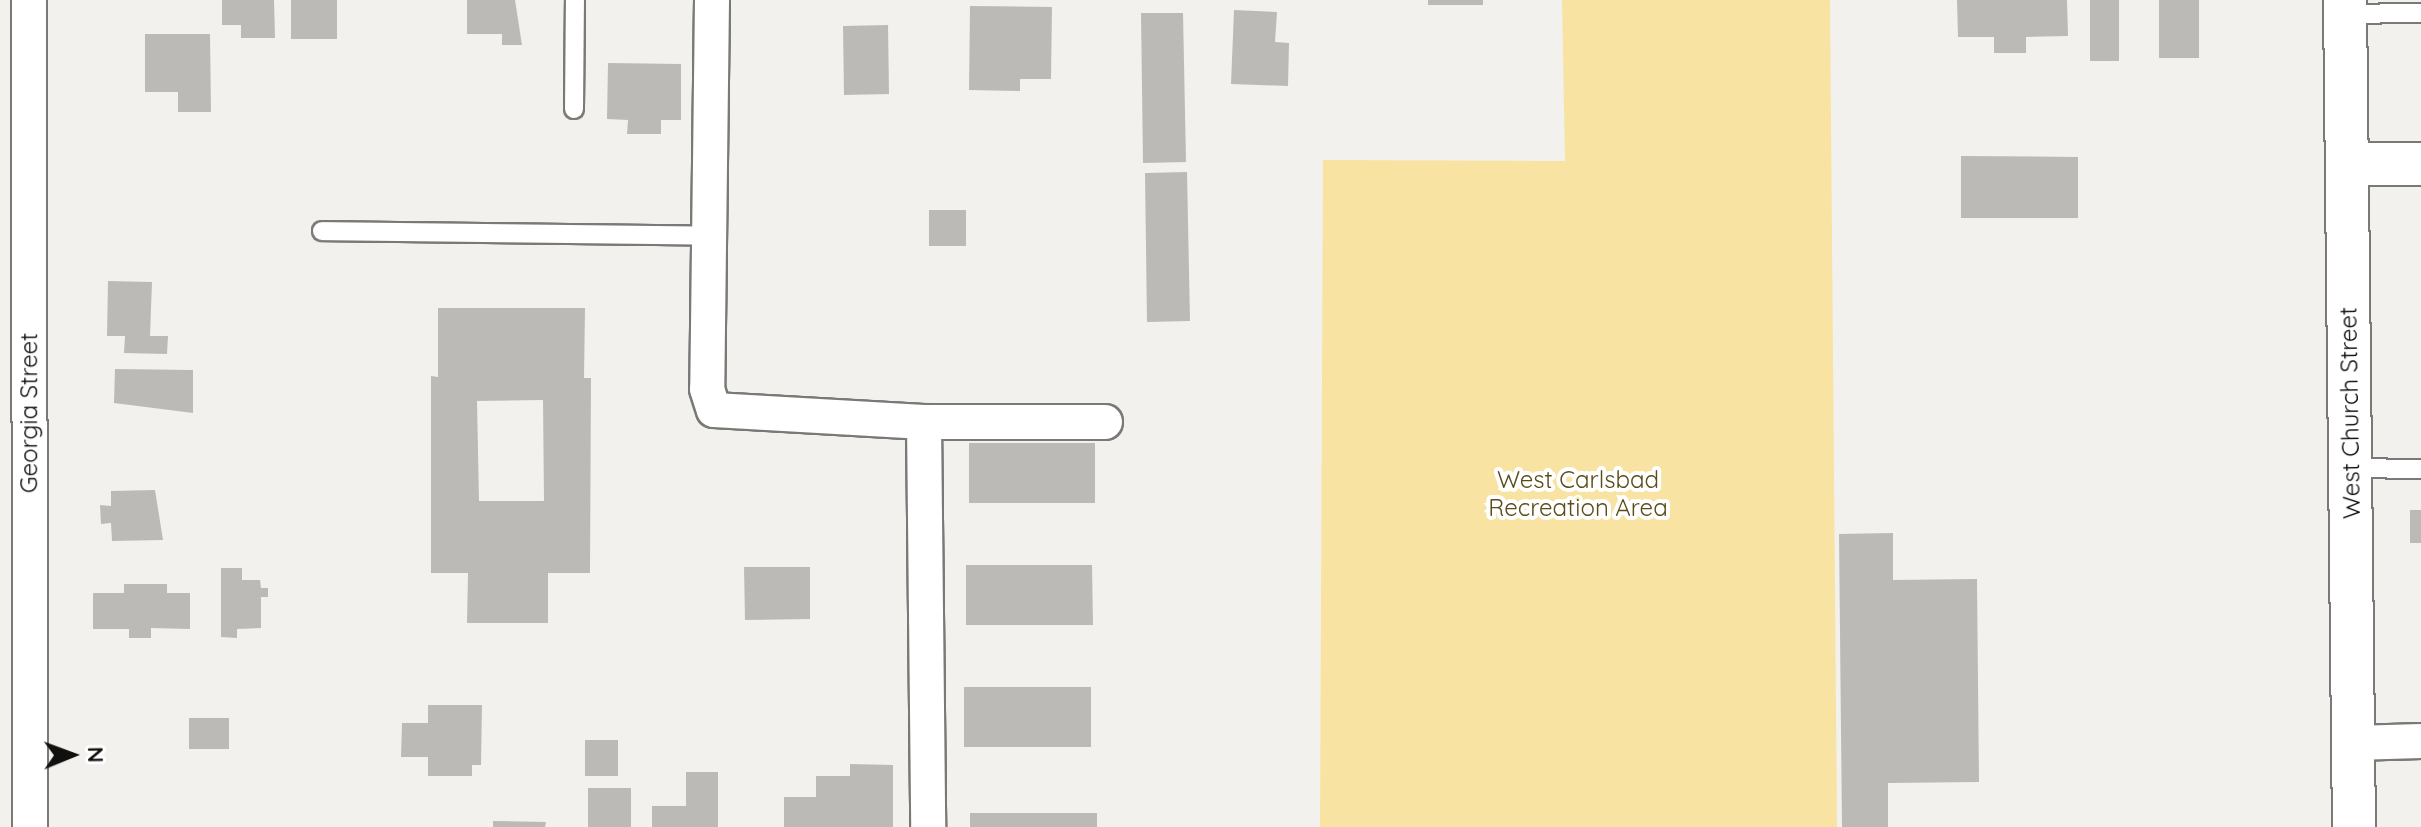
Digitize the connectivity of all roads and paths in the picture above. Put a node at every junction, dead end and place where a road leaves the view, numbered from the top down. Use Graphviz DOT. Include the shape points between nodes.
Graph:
graph roads {
  1 [pos="29,0"];
  2 [pos="575,0"];
  3 [pos="712,0"];
  4 [pos="2345,7"];
  5 [pos="2421,13"];
  6 [pos="574,109"];
  7 [pos="2348,164"];
  8 [pos="2421,164"];
  9 [pos="322,231"];
  10 [pos="709,236"];
  11 [pos="924,422"];
  12 [pos="1105,422"];
  13 [pos="2350,468"];
  14 [pos="2421,469"];
  15 [pos="2421,741"];
  16 [pos="2354,743"];
  17 [pos="30,827"];
  18 [pos="928,827"];
  19 [pos="2354,827"];
  1 -- 17 [label="street, Georgia Street"];
  2 -- 6 [label="lane"];
  3 -- 10 [label="street"];
  4 -- 5 [label="lane"];
  4 -- 7 [label="street, West Church Street"];
  7 -- 8 [label="street"];
  7 -- 13 [label="street, West Church Street"];
  9 -- 10 [label="lane"];
  10 -- 11 [label="street" via="707,389 714,410"];
  11 -- 12 [label="street"];
  11 -- 18 [label="street"];
  13 -- 14 [label="lane"];
  13 -- 16 [label="street, West Church Street"];
  15 -- 16 [label="street"];
  16 -- 19 [label="street, West Church Street"];
}
